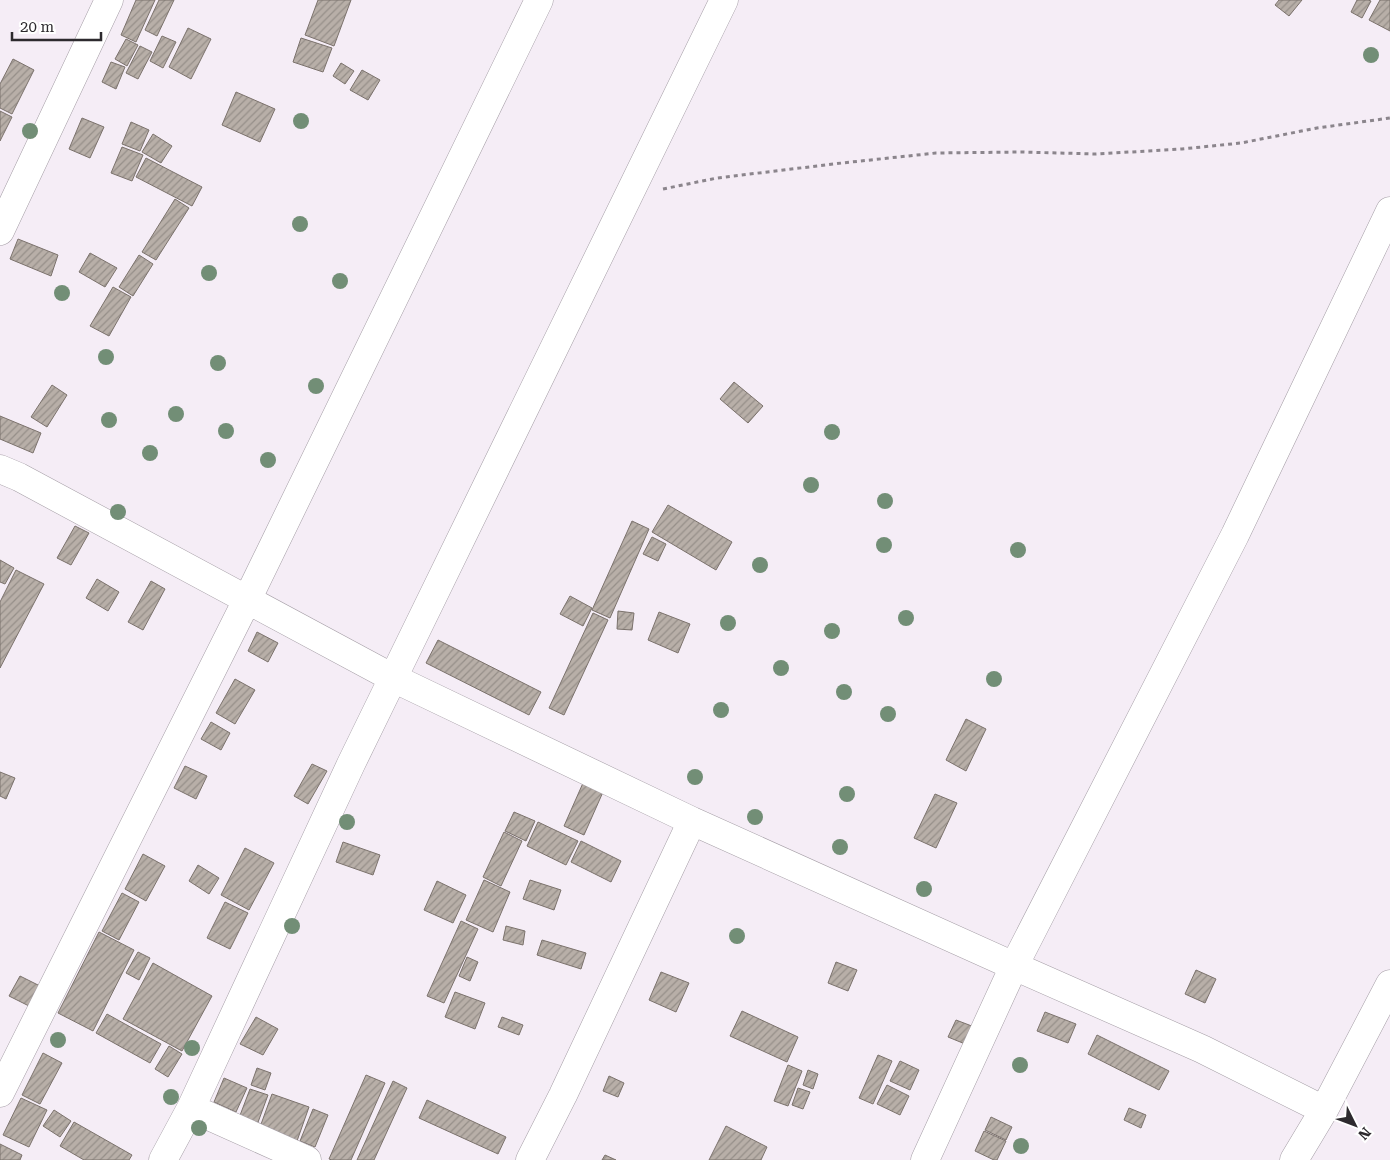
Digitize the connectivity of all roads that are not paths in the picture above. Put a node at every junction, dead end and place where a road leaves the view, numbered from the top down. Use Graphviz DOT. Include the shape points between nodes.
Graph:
graph roads {
  1 [pos="109,0"];
  2 [pos="539,0"];
  3 [pos="724,0"];
  4 [pos="1390,211"];
  5 [pos="0,230"];
  6 [pos="0,469"];
  7 [pos="247,600"];
  8 [pos="393,678"];
  9 [pos="692,821"];
  10 [pos="1014,966"];
  11 [pos="1390,984"];
  12 [pos="0,1093"];
  13 [pos="191,1108"];
  14 [pos="1324,1110"];
  15 [pos="163,1160"];
  16 [pos="307,1160"];
  17 [pos="530,1160"];
  18 [pos="925,1160"];
  19 [pos="1294,1160"];
  1 -- 5 [label="street"];
  2 -- 7 [label="street"];
  3 -- 8 [label="street"];
  4 -- 10 [label="street" via="1235,535"];
  6 -- 7 [label="street"];
  7 -- 8 [label="street"];
  7 -- 12 [label="street"];
  8 -- 9 [label="street"];
  8 -- 13 [label="street"];
  9 -- 10 [label="street"];
  9 -- 17 [label="street"];
  10 -- 14 [label="street" via="1202,1049"];
  10 -- 18 [label="street"];
  11 -- 14 [label="street"];
  13 -- 15 [label="street"];
  13 -- 16 [label="street"];
  14 -- 19 [label="street"];
}
